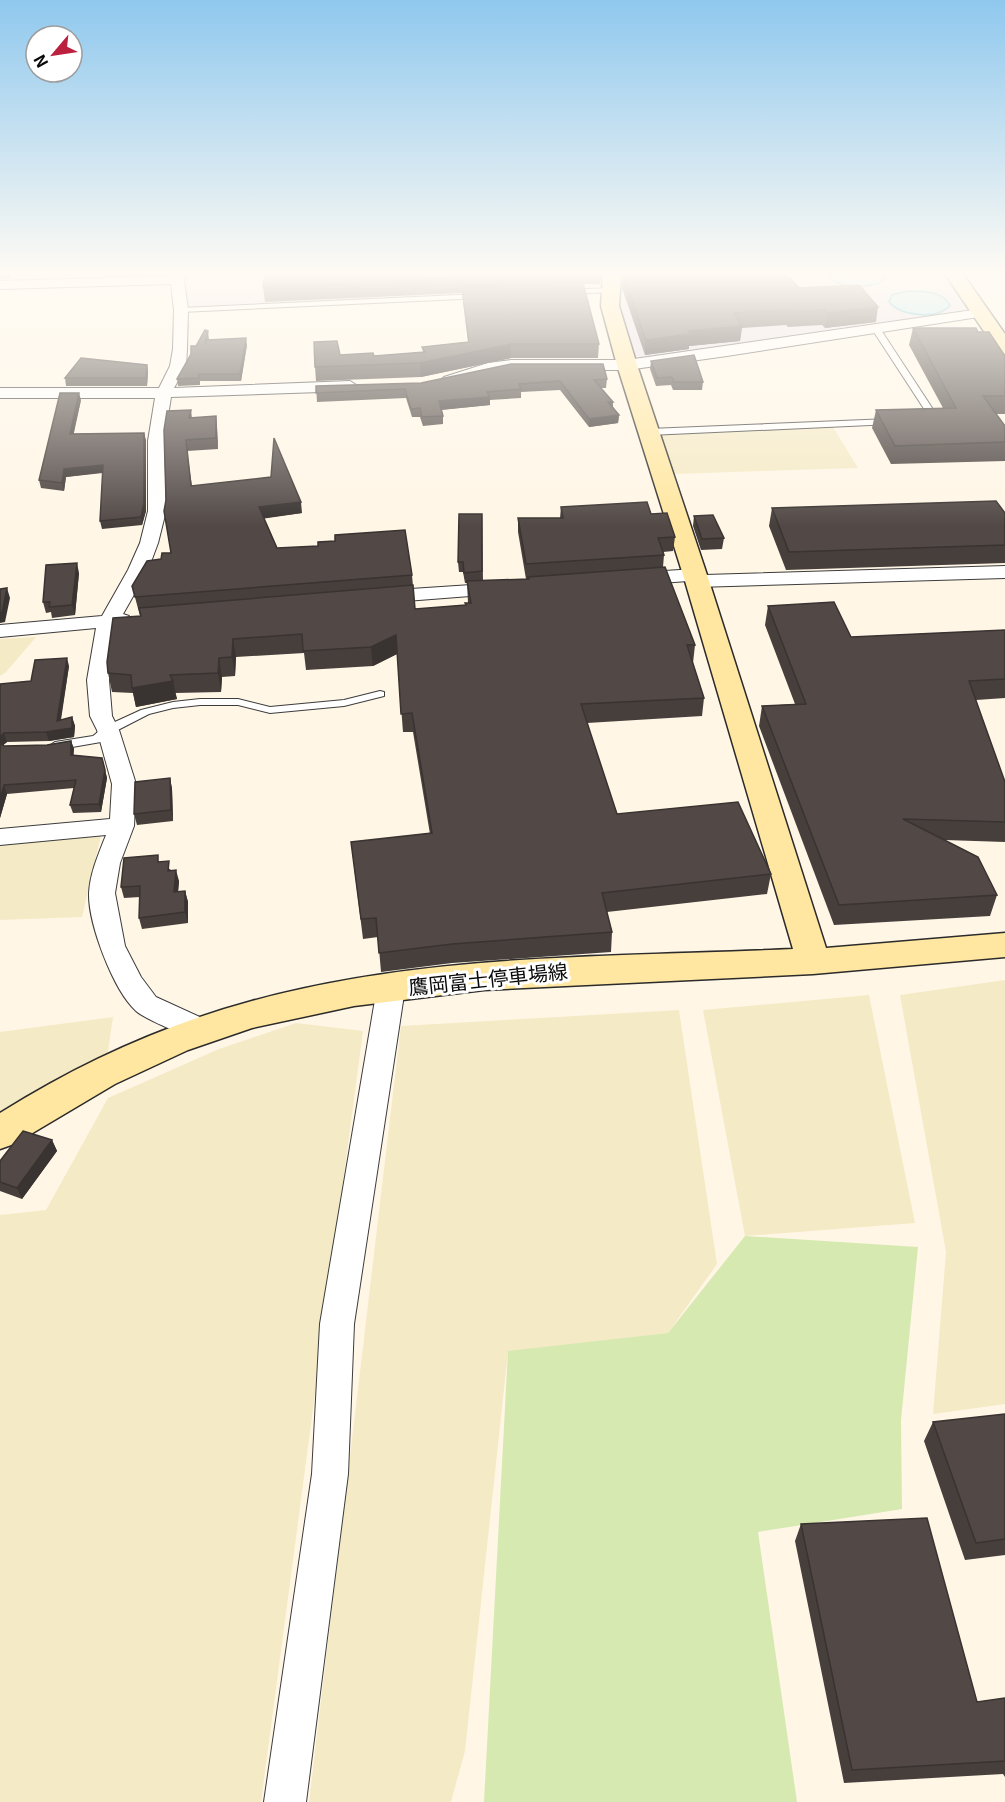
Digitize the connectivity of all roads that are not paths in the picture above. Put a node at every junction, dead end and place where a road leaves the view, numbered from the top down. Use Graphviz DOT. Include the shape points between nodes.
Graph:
graph roads {
  1 [pos="178,358"];
  2 [pos="625,358"];
  3 [pos="669,358"];
  4 [pos="895,358"];
  5 [pos="627,364"];
  6 [pos="430,382"];
  7 [pos="362,386"];
  8 [pos="0,393"];
  9 [pos="164,393"];
  10 [pos="924,421"];
  11 [pos="900,422"];
  12 [pos="649,432"];
  13 [pos="1005,573"];
  14 [pos="696,578"];
  15 [pos="613,581"];
  16 [pos="519,587"];
  17 [pos="367,598"];
  18 [pos="143,618"];
  19 [pos="108,622"];
  20 [pos="0,632"];
  21 [pos="380,694"];
  22 [pos="108,730"];
  23 [pos="38,748"];
  24 [pos="122,826"];
  25 [pos="0,837"];
  26 [pos="1005,945"];
  27 [pos="813,960"];
  28 [pos="391,988"];
  29 [pos="203,1030"];
  30 [pos="0,1134"];
  31 [pos="285,1802"];
  1 -- 9 [label="street"];
  2 -- 5 [label="street"];
  3 -- 5 [label="street"];
  4 -- 10 [label="lane" via="936,420"];
  5 -- 6 [label="street" via="511,365"];
  5 -- 12 [label="street"];
  7 -- 9 [label="street"];
  8 -- 9 [label="street"];
  9 -- 19 [label="street" via="156,441 157,511 138,570"];
  11 -- 12 [label="lane"];
  12 -- 14 [label="street"];
  13 -- 14 [label="street"];
  14 -- 15 [label="street"];
  14 -- 27 [label="street"];
  16 -- 17 [label="street"];
  18 -- 19 [label="street"];
  19 -- 20 [label="street"];
  19 -- 22 [label="street" via="98,680 100,716"];
  21 -- 22 [label="lane" via="344,703 270,710 238,702 200,702 145,712"];
  22 -- 23 [label="lane" via="97,739"];
  22 -- 24 [label="street" via="124,784"];
  24 -- 25 [label="street"];
  24 -- 29 [label="street" via="102,893 112,946 146,1004"];
  26 -- 27 [label="street, 鷹岡富士停車場線"];
  27 -- 28 [label="street, 鷹岡富士停車場線" via="558,970"];
  28 -- 29 [label="street, 鷹岡富士停車場線" via="288,1005"];
  28 -- 31 [label="street" via="337,1324 330,1474"];
  29 -- 30 [label="street, 鷹岡富士停車場線" via="113,1068"];
}
